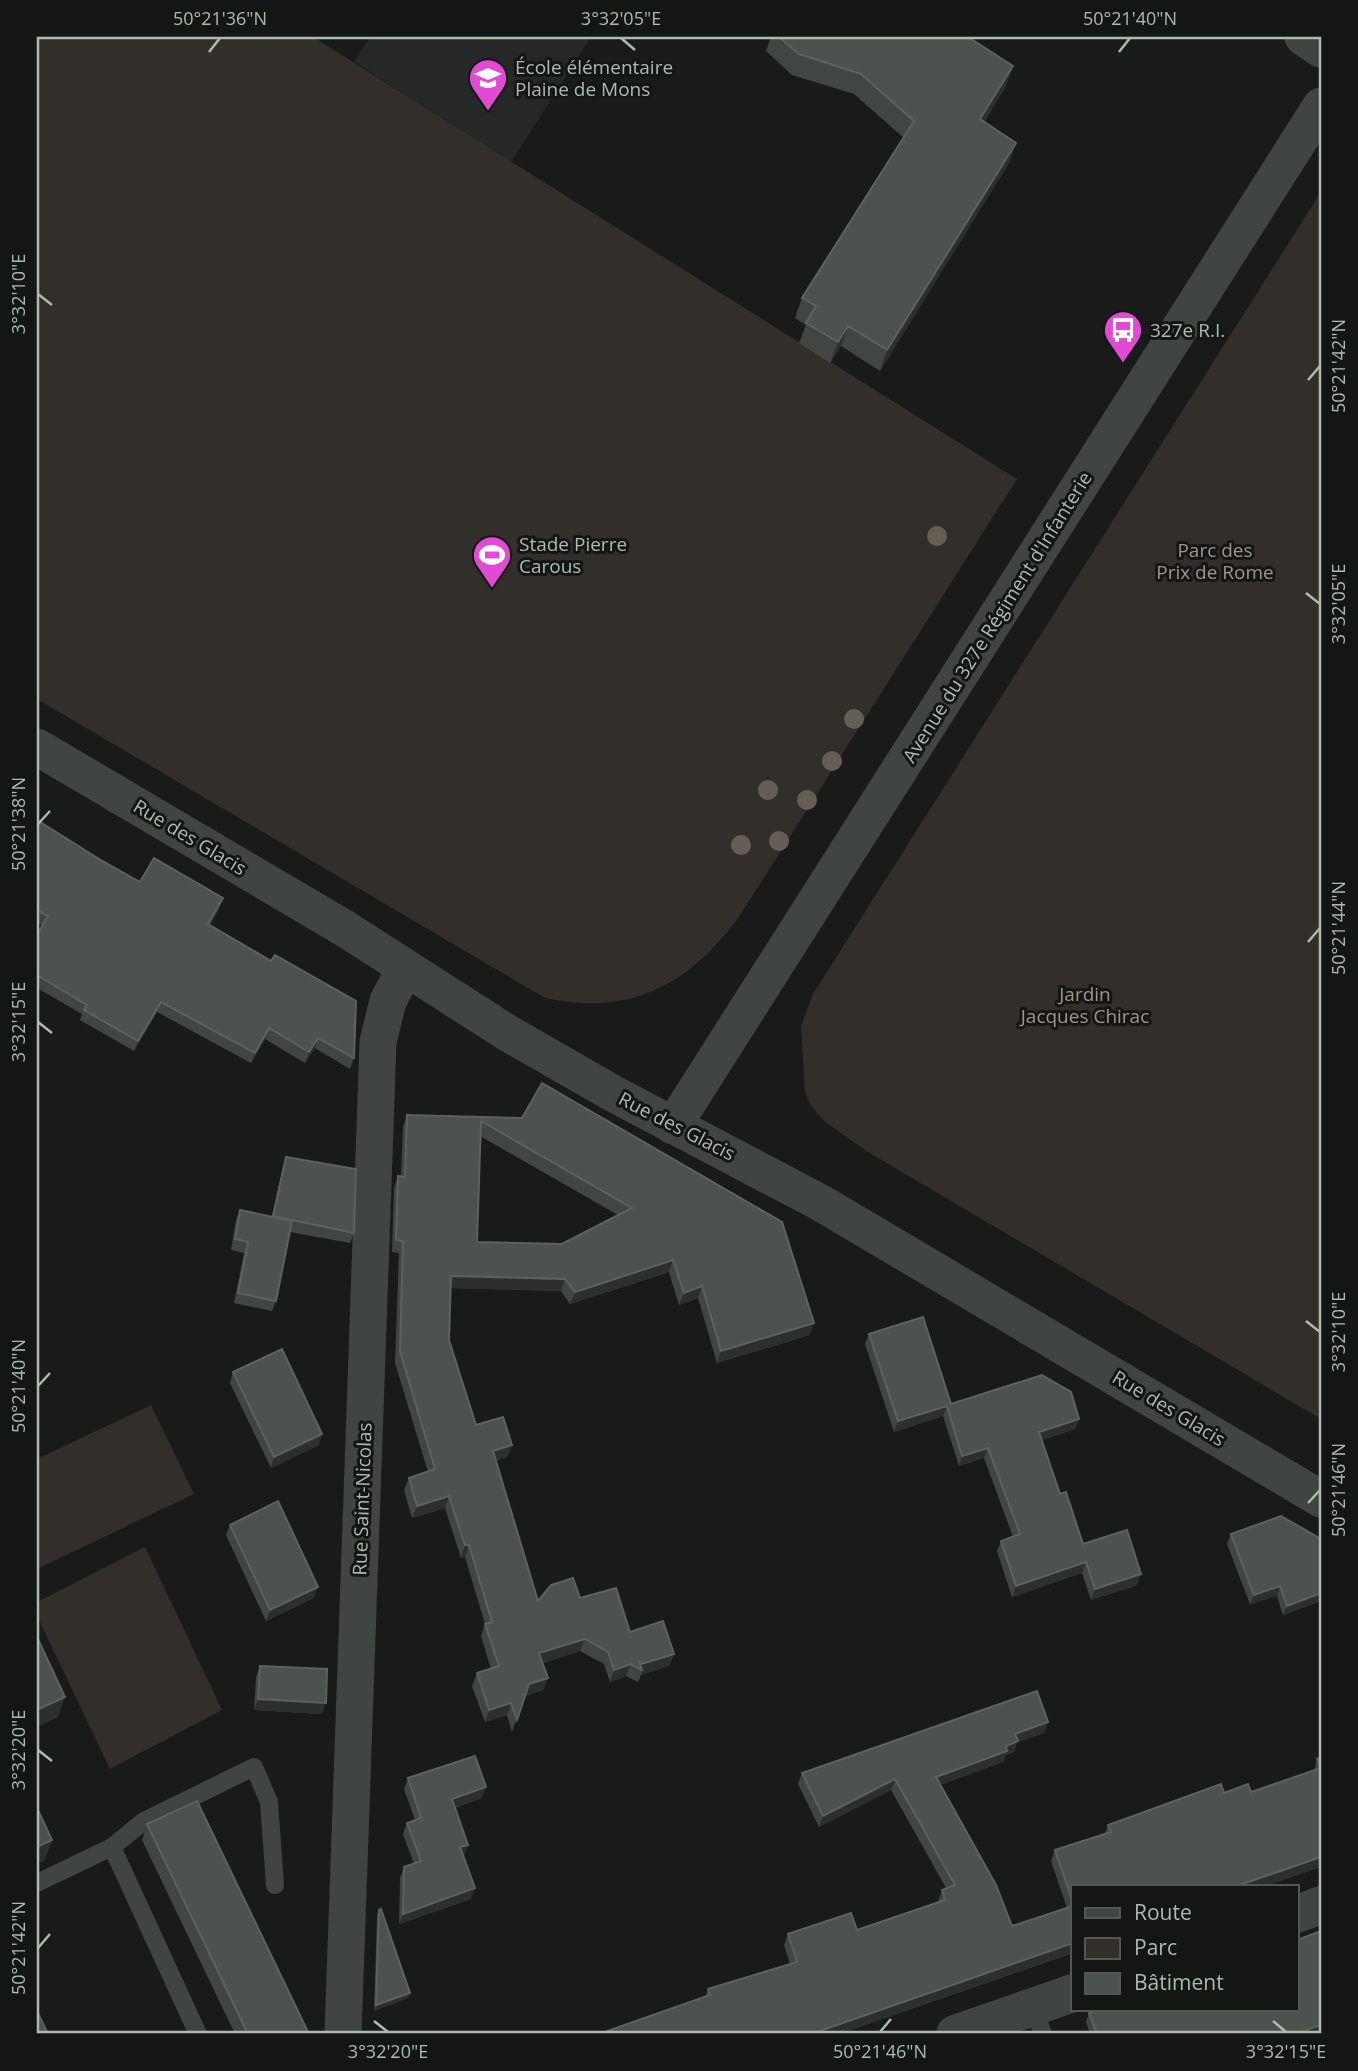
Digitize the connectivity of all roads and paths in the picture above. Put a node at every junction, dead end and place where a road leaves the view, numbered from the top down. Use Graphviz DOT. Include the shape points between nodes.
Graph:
graph roads {
  1 [pos="1303,37"];
  2 [pos="1321,49"];
  3 [pos="1321,106"];
  4 [pos="37,747"];
  5 [pos="405,969"];
  6 [pos="673,1126"];
  7 [pos="1321,1499"];
  8 [pos="112,1847"];
  9 [pos="37,1883"];
  10 [pos="275,1885"];
  11 [pos="1321,1905"];
  12 [pos="1298,1914"];
  13 [pos="1071,1995"];
  14 [pos="1038,2020"];
  15 [pos="198,2034"];
  16 [pos="343,2034"];
  17 [pos="955,2034"];
  1 -- 2 [label="street"];
  3 -- 6 [label="street, Avenue du 327e Régiment d'Infanterie"];
  4 -- 5 [label="street, Rue des Glacis" via="344,928"];
  5 -- 6 [label="street, Rue des Glacis"];
  5 -- 16 [label="street, Rue Saint-Nicolas" via="388,1001 378,1042"];
  6 -- 7 [label="street, Rue des Glacis" via="811,1197"];
  8 -- 9 [label="lane"];
  8 -- 10 [label="lane" via="144,1821 254,1767 269,1802"];
  8 -- 15 [label="lane"];
  11 -- 12 [label="street"];
  13 -- 14 [label="street"];
  14 -- 17 [label="street"];
}
